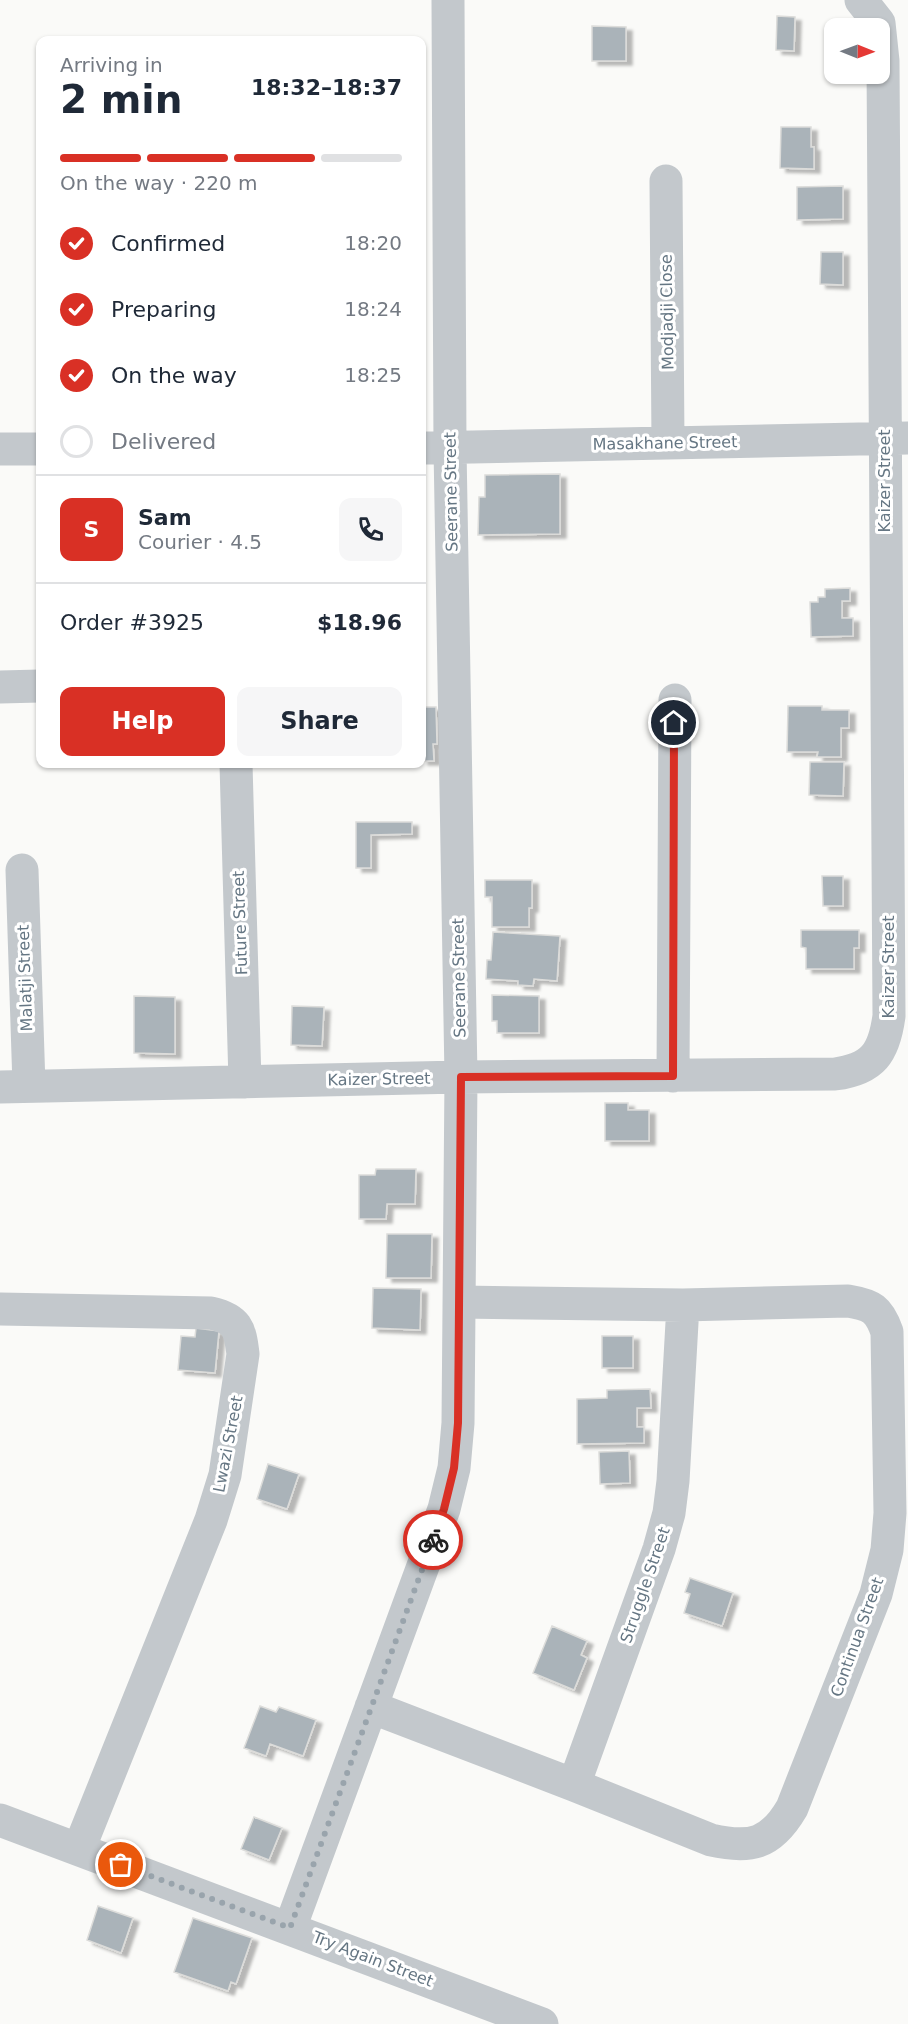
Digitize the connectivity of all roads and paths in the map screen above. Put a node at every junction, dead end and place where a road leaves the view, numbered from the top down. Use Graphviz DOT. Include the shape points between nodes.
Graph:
graph roads {
  1 [pos="448,0"];
  2 [pos="861,0"];
  3 [pos="666,181"];
  4 [pos="896,438"];
  5 [pos="668,443"];
  6 [pos="436,448"];
  7 [pos="0,449"];
  8 [pos="36,449"];
  9 [pos="36,686"];
  10 [pos="0,687"];
  11 [pos="675,700"];
  12 [pos="236,768"];
  13 [pos="22,870"];
  14 [pos="673,1076"];
  15 [pos="461,1077"];
  16 [pos="245,1082"];
  17 [pos="14,1086"];
  18 [pos="460,1302"];
  19 [pos="683,1305"];
  20 [pos="0,1309"];
  21 [pos="371,1707"];
  22 [pos="574,1785"];
  23 [pos="0,1820"];
  24 [pos="79,1849"];
  25 [pos="290,1928"];
  26 [pos="542,2024"];
  1 -- 6 [label="street, Seerane Street"];
  2 -- 4 [label="street, Kaizer Street" via="879,23 883,61"];
  3 -- 5 [label="street, Modjadji Close"];
  4 -- 5 [label="street, Masakhane Street"];
  4 -- 14 [label="street, Kaizer Street" via="886,1035 873,1060 850,1072"];
  5 -- 6 [label="street, Masakhane Street"];
  6 -- 15 [label="street, Seerane Street"];
  7 -- 8 [label="street"];
  9 -- 10 [label="street"];
  11 -- 14 [label="street"];
  12 -- 16 [label="street, Future Street"];
  13 -- 17 [label="street, Malatji Street"];
  14 -- 15 [label="street, Kaizer Street"];
  15 -- 16 [label="street, Kaizer Street"];
  15 -- 18 [label="street, Seerane Street"];
  16 -- 17 [label="street, Kaizer Street"];
  18 -- 19 [label="street, Continua Street"];
  18 -- 21 [label="street, Seerane Street" via="454,1468 444,1509"];
  19 -- 22 [label="street, Struggle Street" via="669,1513"];
  19 -- 22 [label="street, Continua Street" via="848,1301 875,1309 887,1332 887,1550 876,1594 792,1809 782,1826 768,1837 750,1843 711,1840"];
  20 -- 24 [label="street, Lwazi Street" via="211,1313 227,1317 238,1327 241,1340 243,1354 232,1432 215,1509"];
  21 -- 22 [label="street, Continua Street"];
  21 -- 25 [label="street, Seerane Street"];
  23 -- 24 [label="street, Try Again Street"];
  24 -- 25 [label="street, Try Again Street"];
  25 -- 26 [label="street, Try Again Street"];
}
